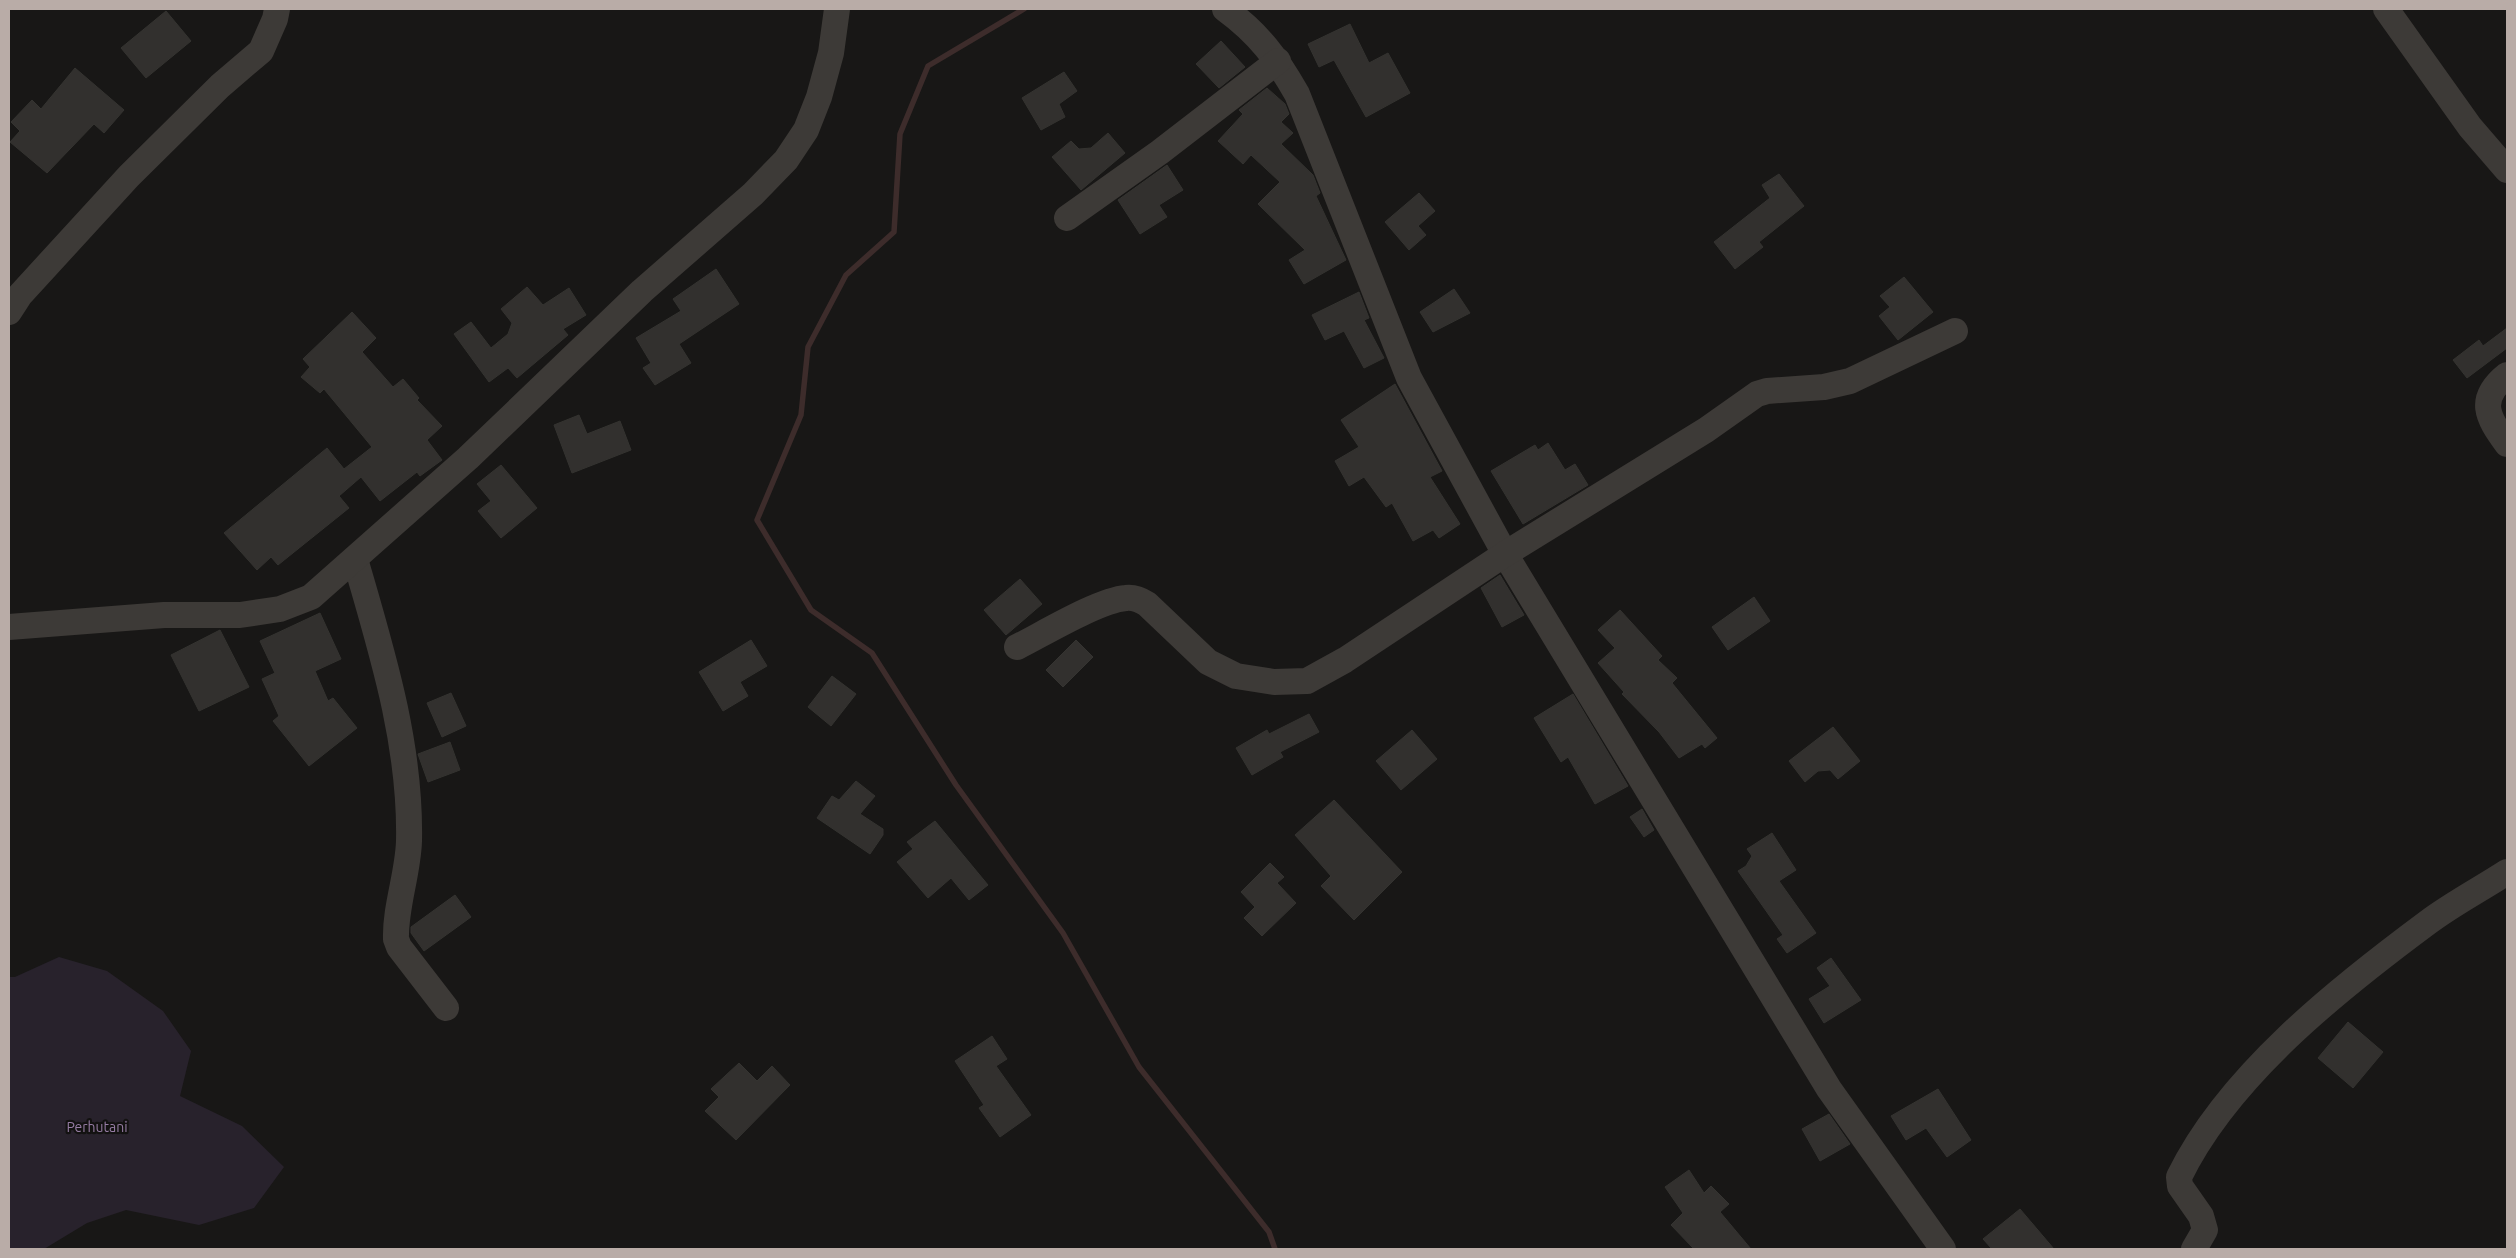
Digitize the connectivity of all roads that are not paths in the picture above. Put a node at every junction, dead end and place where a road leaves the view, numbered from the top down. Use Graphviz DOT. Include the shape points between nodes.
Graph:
graph roads {
  1 [pos="277,9"];
  2 [pos="837,9"];
  3 [pos="1225,9"];
  4 [pos="2386,9"];
  5 [pos="1278,61"];
  6 [pos="2507,170"];
  7 [pos="1067,218"];
  8 [pos="9,312"];
  9 [pos="1955,331"];
  10 [pos="2507,375"];
  11 [pos="2507,444"];
  12 [pos="1504,554"];
  13 [pos="356,559"];
  14 [pos="9,627"];
  15 [pos="1017,647"];
  16 [pos="2507,872"];
  17 [pos="446,1008"];
  18 [pos="1944,1249"];
  19 [pos="2194,1249"];
  1 -- 8 [label="street" via="261,51 220,86 129,176 20,295"];
  2 -- 13 [label="street" via="831,53 819,97 806,130 786,160"];
  3 -- 5 [label="street" via="1257,36"];
  4 -- 6 [label="street" via="2470,127"];
  5 -- 7 [label="street" via="1160,152"];
  5 -- 12 [label="street" via="1297,94 1410,378"];
  9 -- 12 [label="street" via="1850,381 1757,394 1706,430"];
  10 -- 11 [label="street" via="2494,385 2487,412"];
  12 -- 15 [label="street" via="1345,660 1307,681 1274,682 1236,676 1208,662 1137,598 1109,601"];
  12 -- 18 [label="street" via="1829,1089"];
  13 -- 14 [label="street" via="311,597 280,609 240,615 164,615"];
  13 -- 17 [label="street" via="391,684 402,740 409,842 396,939"];
  16 -- 19 [label="street" via="2428,922 2329,1001 2278,1047 2226,1103 2179,1177 2180,1186 2201,1216 2205,1230"];
}
